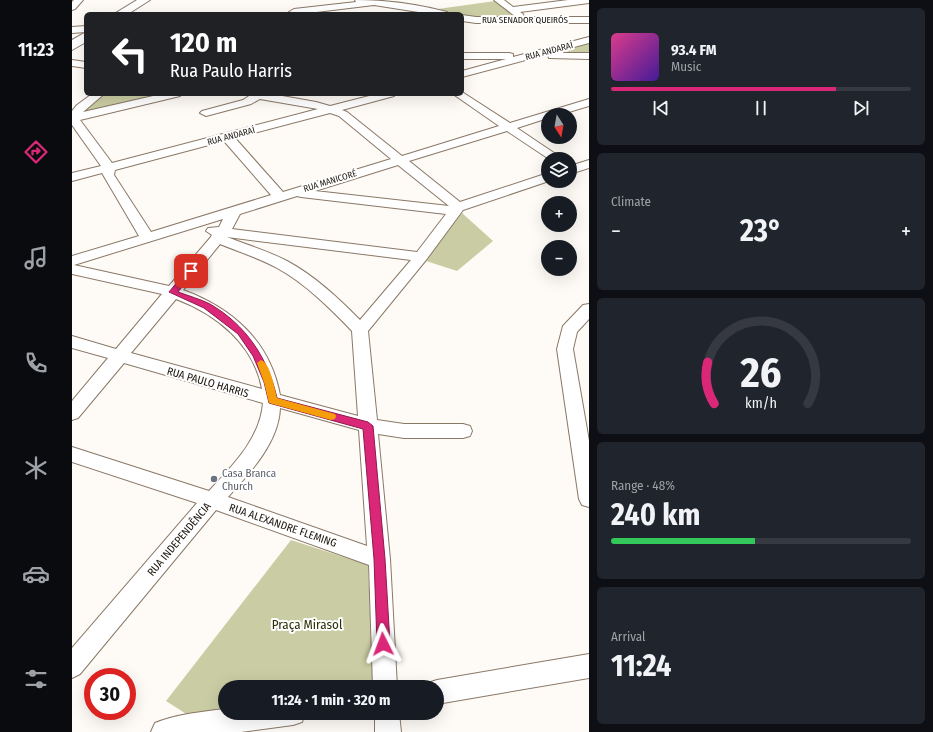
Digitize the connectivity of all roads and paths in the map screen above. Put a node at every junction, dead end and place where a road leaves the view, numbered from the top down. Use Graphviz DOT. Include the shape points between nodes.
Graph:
graph roads {
  1 [pos="79,0"];
  2 [pos="145,0"];
  3 [pos="359,0"];
  4 [pos="419,0"];
  5 [pos="498,0"];
  6 [pos="589,0"];
  7 [pos="375,2"];
  8 [pos="389,4"];
  9 [pos="72,7"];
  10 [pos="511,10"];
  11 [pos="124,12"];
  12 [pos="294,12"];
  13 [pos="433,12"];
  14 [pos="464,18"];
  15 [pos="525,20"];
  16 [pos="589,20"];
  17 [pos="84,29"];
  18 [pos="72,30"];
  19 [pos="84,37"];
  20 [pos="589,40"];
  21 [pos="72,46"];
  22 [pos="464,56"];
  23 [pos="529,56"];
  24 [pos="589,56"];
  25 [pos="72,63"];
  26 [pos="84,65"];
  27 [pos="464,73"];
  28 [pos="96,96"];
  29 [pos="167,96"];
  30 [pos="254,96"];
  31 [pos="260,96"];
  32 [pos="382,96"];
  33 [pos="461,96"];
  34 [pos="589,102"];
  35 [pos="332,109"];
  36 [pos="206,113"];
  37 [pos="72,118"];
  38 [pos="509,127"];
  39 [pos="227,137"];
  40 [pos="546,152"];
  41 [pos="399,160"];
  42 [pos="589,164"];
  43 [pos="577,167"];
  44 [pos="109,168"];
  45 [pos="72,177"];
  46 [pos="541,179"];
  47 [pos="295,192"];
  48 [pos="280,197"];
  49 [pos="457,209"];
  50 [pos="234,212"];
  51 [pos="183,227"];
  52 [pos="220,235"];
  53 [pos="148,238"];
  54 [pos="421,257"];
  55 [pos="72,261"];
  56 [pos="72,269"];
  57 [pos="173,292"];
  58 [pos="589,309"];
  59 [pos="360,330"];
  60 [pos="72,342"];
  61 [pos="118,356"];
  62 [pos="272,401"];
  63 [pos="72,413"];
  64 [pos="368,426"];
  65 [pos="463,431"];
  66 [pos="72,454"];
  67 [pos="589,499"];
  68 [pos="212,500"];
  69 [pos="380,559"];
  70 [pos="72,666"];
  71 [pos="589,666"];
  72 [pos="385,680"];
  73 [pos="444,691"];
  74 [pos="237,720"];
  75 [pos="387,720"];
  76 [pos="164,732"];
  77 [pos="388,732"];
  1 -- 9 [label="street"];
  2 -- 11 [label="main road"];
  3 -- 7 [label="street"];
  4 -- 8 [label="street"];
  5 -- 10 [label="street"];
  6 -- 10 [label="street"];
  7 -- 8 [label="street"];
  7 -- 12 [label="street"];
  8 -- 13 [label="street"];
  10 -- 15 [label="street"];
  14 -- 15 [label="street, RUA SENADOR QUEIRÓS"];
  15 -- 16 [label="street, RUA SENADOR QUEIRÓS"];
  17 -- 18 [label="street"];
  19 -- 21 [label="main road"];
  20 -- 23 [label="street, RUA ANDARAÍ"];
  22 -- 23 [label="street"];
  23 -- 24 [label="street"];
  23 -- 27 [label="street, RUA ANDARAÍ"];
  25 -- 26 [label="street"];
  28 -- 37 [label="street" via="81,107"];
  29 -- 37 [label="street"];
  30 -- 36 [label="street" via="247,102"];
  31 -- 35 [label="street"];
  32 -- 35 [label="street, RUA ANDARAÍ"];
  33 -- 38 [label="street"];
  34 -- 38 [label="street, RUA MANICORÉ"];
  35 -- 39 [label="street, RUA ANDARAÍ"];
  35 -- 41 [label="street" via="349,118"];
  37 -- 44 [label="street"];
  38 -- 40 [label="street"];
  38 -- 41 [label="street, RUA MANICORÉ"];
  39 -- 44 [label="street, RUA ANDARAÍ"];
  39 -- 48 [label="street"];
  41 -- 47 [label="street, RUA MANICORÉ"];
  41 -- 49 [label="street"];
  42 -- 43 [label="street"];
  44 -- 45 [label="street, RUA ANDARAÍ"];
  44 -- 53 [label="street" via="108,175"];
  46 -- 49 [label="street"];
  47 -- 48 [label="street, RUA MANICORÉ"];
  47 -- 49 [label="street"];
  48 -- 50 [label="street, RUA MANICORÉ"];
  49 -- 54 [label="street"];
  50 -- 51 [label="street, RUA MANICORÉ"];
  50 -- 52 [label="street"];
  51 -- 52 [label="street"];
  51 -- 53 [label="street, RUA MANICORÉ"];
  52 -- 54 [label="street"];
  52 -- 57 [label="street"];
  52 -- 59 [label="street" via="283,265 310,283 334,302"];
  53 -- 55 [label="street, RUA MANICORÉ"];
  54 -- 59 [label="street"];
  56 -- 57 [label="street, RUA INDEPENDÊNCIA"];
  57 -- 61 [label="street"];
  57 -- 62 [label="street, RUA INDEPENDÊNCIA" via="207,306 241,332 258,355 269,382"];
  58 -- 67 [label="street" via="569,330 565,349"];
  59 -- 64 [label="street"];
  60 -- 61 [label="street, RUA PAULO HARRIS"];
  61 -- 62 [label="street, RUA PAULO HARRIS"];
  61 -- 63 [label="street"];
  62 -- 64 [label="street, RUA PAULO HARRIS"];
  62 -- 68 [label="street, RUA INDEPENDÊNCIA" via="267,427 258,447"];
  64 -- 65 [label="street, RUA PAULO HARRIS" via="404,431"];
  64 -- 69 [label="street"];
  66 -- 68 [label="street, RUA ALEXANDRE FLEMING"];
  68 -- 69 [label="street, RUA ALEXANDRE FLEMING"];
  68 -- 70 [label="street, RUA INDEPENDÊNCIA"];
  69 -- 72 [label="street"];
  71 -- 73 [label="street"];
  74 -- 76 [label="street"];
  75 -- 77 [label="street"];
}
